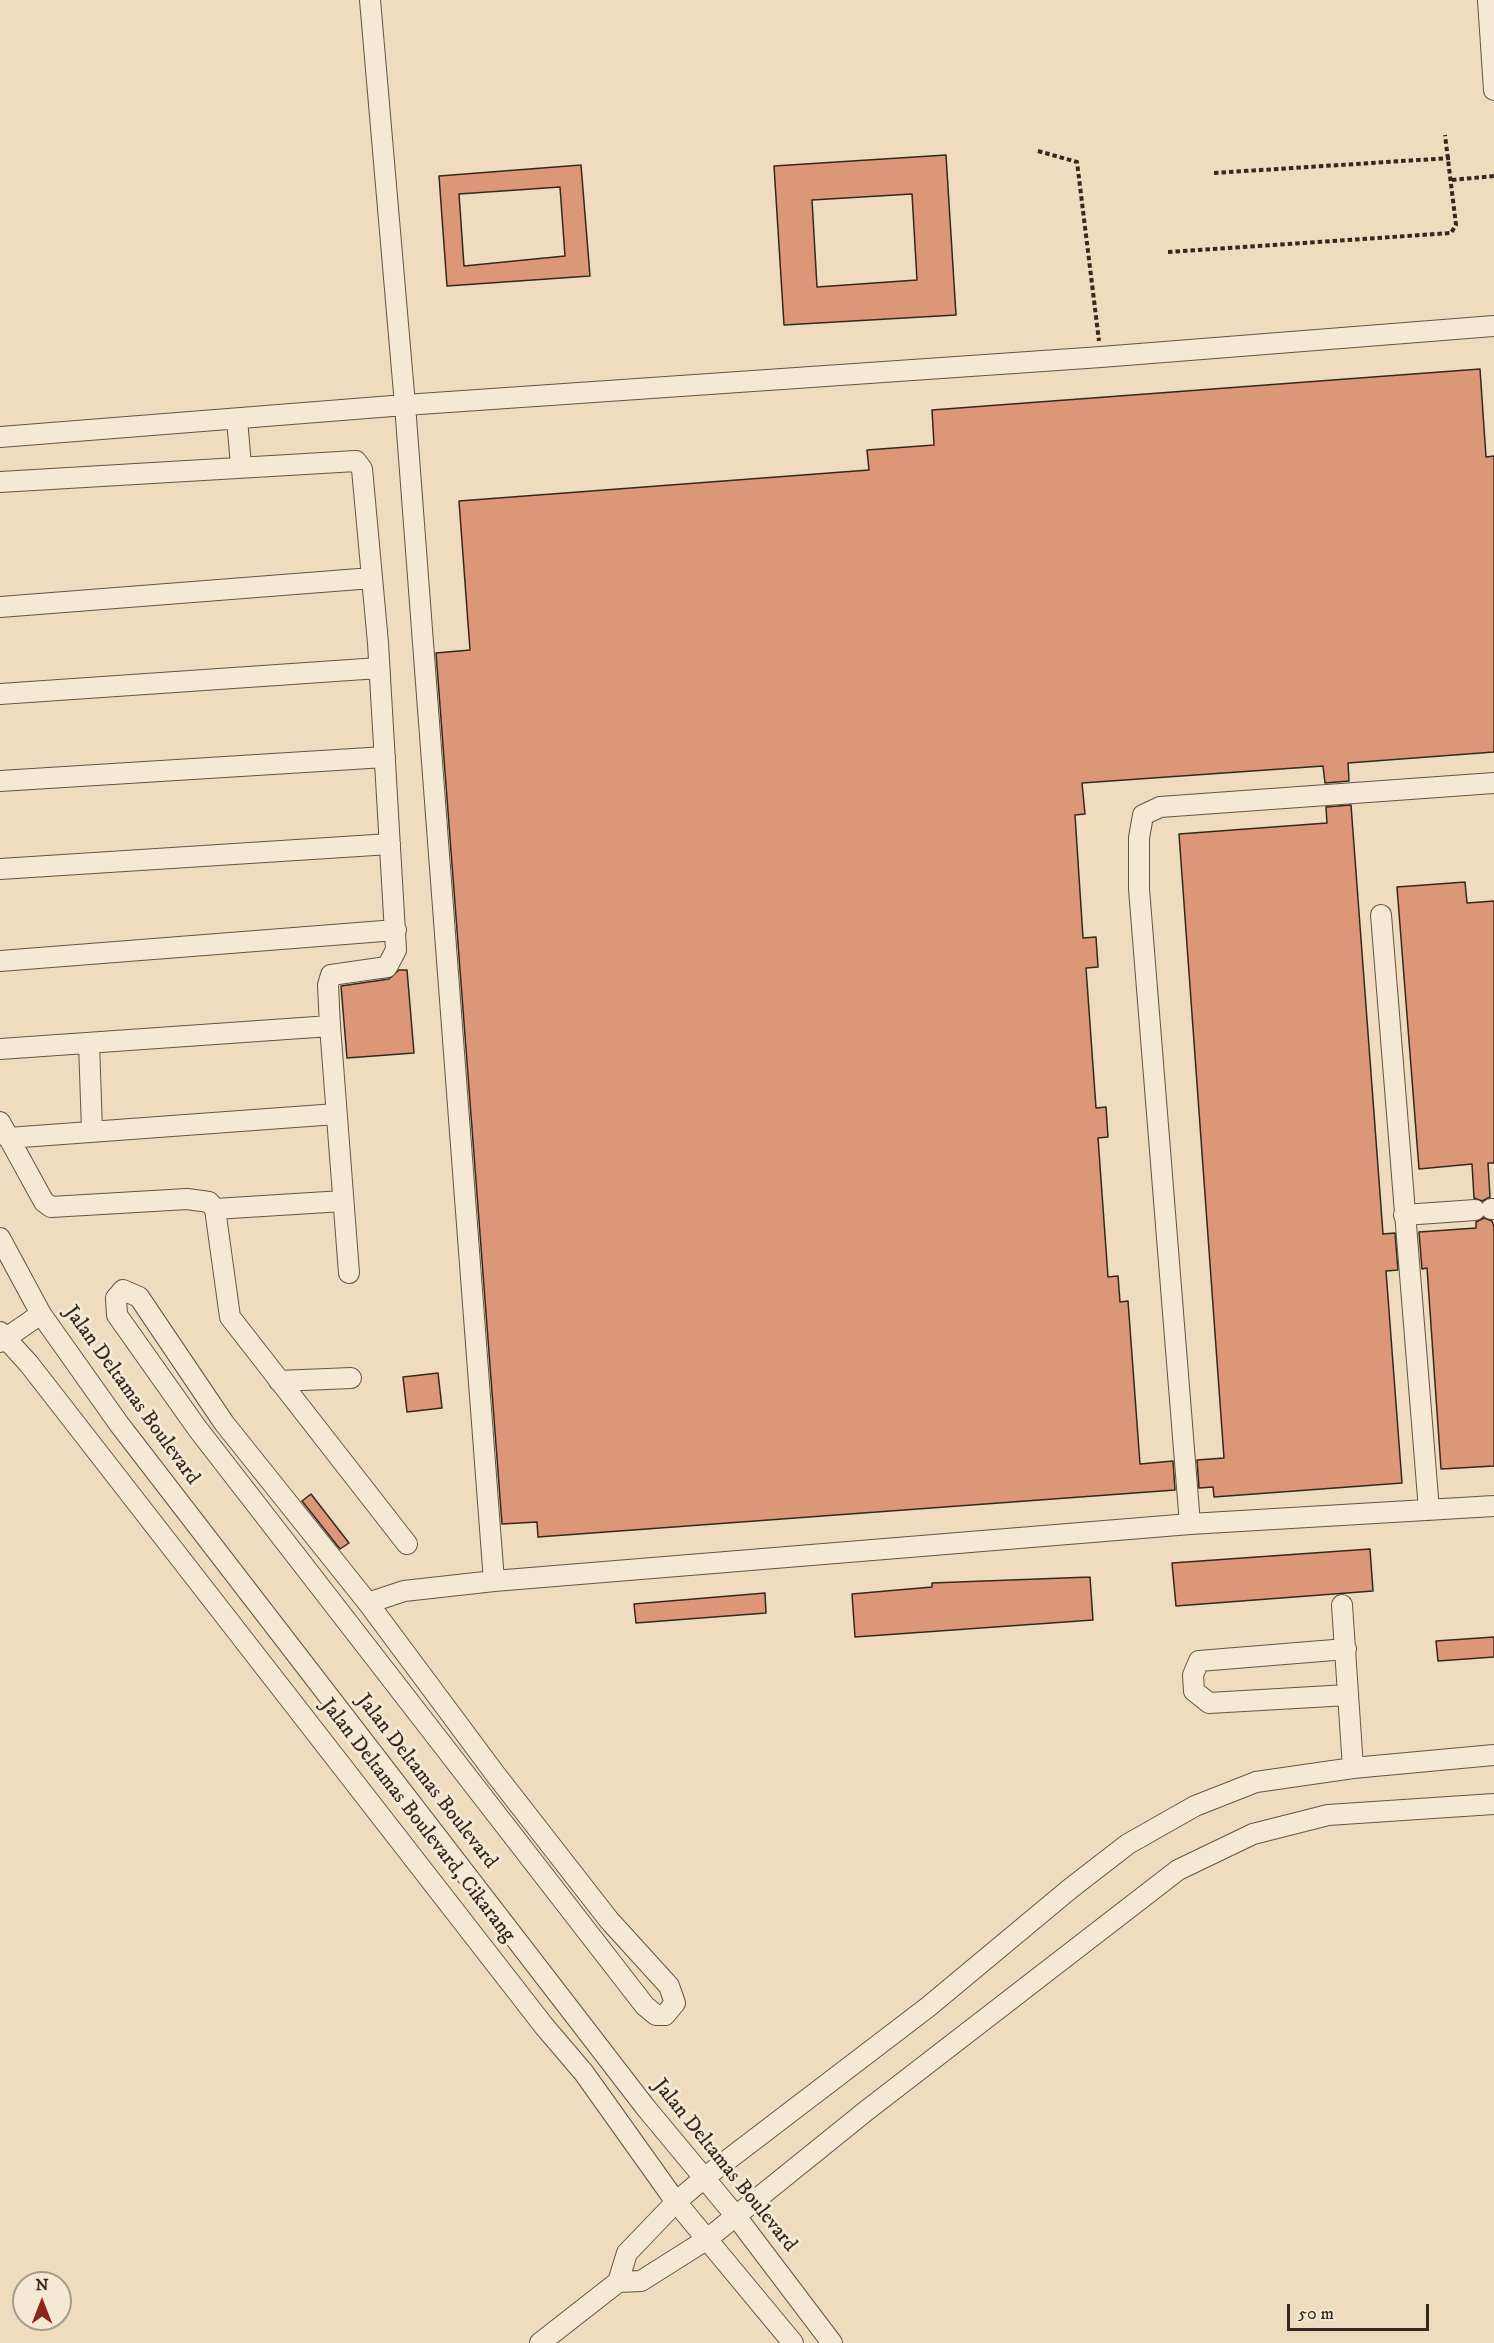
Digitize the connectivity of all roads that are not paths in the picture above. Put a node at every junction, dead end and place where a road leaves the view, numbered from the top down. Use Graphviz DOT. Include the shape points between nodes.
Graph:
graph roads {
  1 [pos="370,0"];
  2 [pos="1488,0"];
  3 [pos="1494,90"];
  4 [pos="1494,326"];
  5 [pos="405,405"];
  6 [pos="237,419"];
  7 [pos="0,437"];
  8 [pos="241,466"];
  9 [pos="0,482"];
  10 [pos="372,578"];
  11 [pos="0,607"];
  12 [pos="380,668"];
  13 [pos="0,694"];
  14 [pos="385,757"];
  15 [pos="0,781"];
  16 [pos="1494,783"];
  17 [pos="390,844"];
  18 [pos="0,869"];
  19 [pos="1381,915"];
  20 [pos="396,930"];
  21 [pos="0,961"];
  22 [pos="330,1026"];
  23 [pos="89,1043"];
  24 [pos="0,1049"];
  25 [pos="336,1114"];
  26 [pos="4,1130"];
  27 [pos="92,1131"];
  28 [pos="343,1201"];
  29 [pos="215,1209"];
  30 [pos="1487,1210"];
  31 [pos="1404,1215"];
  32 [pos="0,1238"];
  33 [pos="349,1273"];
  34 [pos="41,1314"];
  35 [pos="2,1338"];
  36 [pos="351,1378"];
  37 [pos="279,1381"];
  38 [pos="1494,1506"];
  39 [pos="1429,1510"];
  40 [pos="1190,1524"];
  41 [pos="407,1544"];
  42 [pos="494,1581"];
  43 [pos="368,1603"];
  44 [pos="1342,1605"];
  45 [pos="1346,1649"];
  46 [pos="1348,1695"];
  47 [pos="1494,1755"];
  48 [pos="1353,1768"];
  49 [pos="1494,1804"];
  50 [pos="704,2178"];
  51 [pos="676,2202"];
  52 [pos="735,2215"];
  53 [pos="706,2240"];
  54 [pos="618,2282"];
  55 [pos="540,2343"];
  56 [pos="793,2343"];
  57 [pos="832,2343"];
  1 -- 5 [label="street"];
  2 -- 3 [label="street"];
  4 -- 5 [label="street"];
  5 -- 6 [label="street"];
  5 -- 42 [label="street"];
  6 -- 7 [label="street"];
  6 -- 8 [label="street"];
  8 -- 9 [label="street"];
  8 -- 10 [label="street" via="356,461 362,468"];
  10 -- 11 [label="street"];
  10 -- 12 [label="street"];
  12 -- 13 [label="street"];
  12 -- 14 [label="street"];
  14 -- 15 [label="street"];
  14 -- 17 [label="street"];
  16 -- 40 [label="street" via="1160,807 1143,815 1139,889"];
  17 -- 18 [label="street"];
  17 -- 20 [label="street"];
  19 -- 31 [label="street"];
  20 -- 21 [label="street"];
  20 -- 22 [label="street" via="396,950 387,967 335,973 329,978"];
  22 -- 23 [label="street"];
  22 -- 25 [label="street"];
  23 -- 24 [label="street"];
  23 -- 27 [label="street"];
  25 -- 27 [label="street"];
  25 -- 28 [label="street"];
  26 -- 27 [label="street"];
  26 -- 29 [label="street" via="44,1202 51,1207 199,1199"];
  28 -- 29 [label="street"];
  28 -- 33 [label="street"];
  29 -- 37 [label="street" via="227,1311"];
  30 -- 31 [label="street"];
  31 -- 39 [label="street"];
  32 -- 34 [label="street, Jalan Deltamas Boulevard"];
  34 -- 35 [label="street"];
  34 -- 50 [label="street, Jalan Deltamas Boulevard" via="209,1542"];
  35 -- 51 [label="street, Jalan Deltamas Boulevard, Cikarang" via="36,1372 584,2073"];
  36 -- 37 [label="street"];
  37 -- 41 [label="street"];
  38 -- 39 [label="street"];
  39 -- 40 [label="street"];
  40 -- 42 [label="street"];
  42 -- 43 [label="street" via="404,1591"];
  43 -- 43 [label="street" via="595,1902 669,1986 675,2003 665,2015 656,2015 645,2006 197,1428 117,1315 118,1293 128,1290 139,1297 225,1423"];
  44 -- 45 [label="street"];
  45 -- 46 [label="street"];
  45 -- 46 [label="street" via="1198,1661 1192,1675 1194,1691 1209,1703"];
  46 -- 48 [label="street"];
  47 -- 48 [label="street"];
  48 -- 50 [label="street" via="1256,1782 1195,1806 1128,1844 928,2007"];
  49 -- 52 [label="street" via="1328,1815 1253,1834 1178,1870"];
  50 -- 51 [label="street"];
  50 -- 52 [label="street, Jalan Deltamas Boulevard"];
  51 -- 53 [label="street, Jalan Deltamas Boulevard, Cikarang"];
  51 -- 54 [label="street" via="627,2253"];
  52 -- 53 [label="street"];
  52 -- 57 [label="street, Jalan Deltamas Boulevard"];
  53 -- 54 [label="street" via="641,2281"];
  53 -- 56 [label="street, Jalan Deltamas Boulevard, Cikarang"];
  54 -- 55 [label="street"];
}
